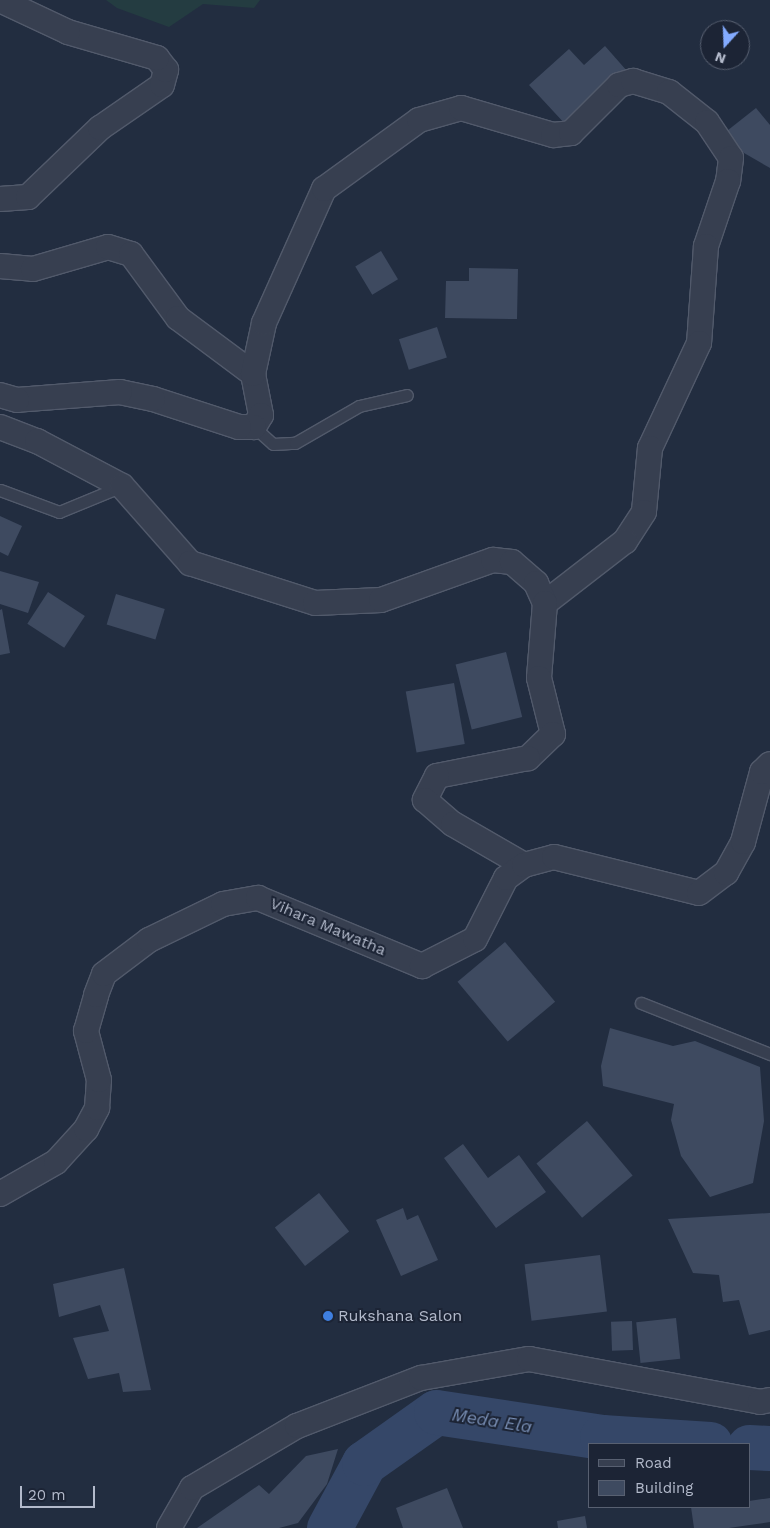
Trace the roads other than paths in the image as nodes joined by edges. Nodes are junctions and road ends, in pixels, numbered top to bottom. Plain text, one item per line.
1 (0, 0) edge
2 (0, 199) edge
3 (0, 266) edge
4 (253, 374) junction
5 (0, 395) edge
6 (407, 395) dead end
7 (0, 427) edge
8 (254, 427) junction
9 (122, 486) junction
10 (0, 490) edge
11 (545, 603) junction
12 (767, 773) edge
13 (524, 865) junction
14 (641, 1004) dead end
15 (770, 1054) edge
16 (0, 1194) edge
17 (770, 1400) edge
18 (169, 1528) edge

1 - 2 street
3 - 4 street
4 - 8 street
4 - 11 street
5 - 8 street
6 - 8 lane
7 - 9 street
9 - 10 lane
9 - 11 street
11 - 13 street
12 - 13 street
13 - 16 street, Vihara Mawatha
14 - 15 lane
17 - 18 street

